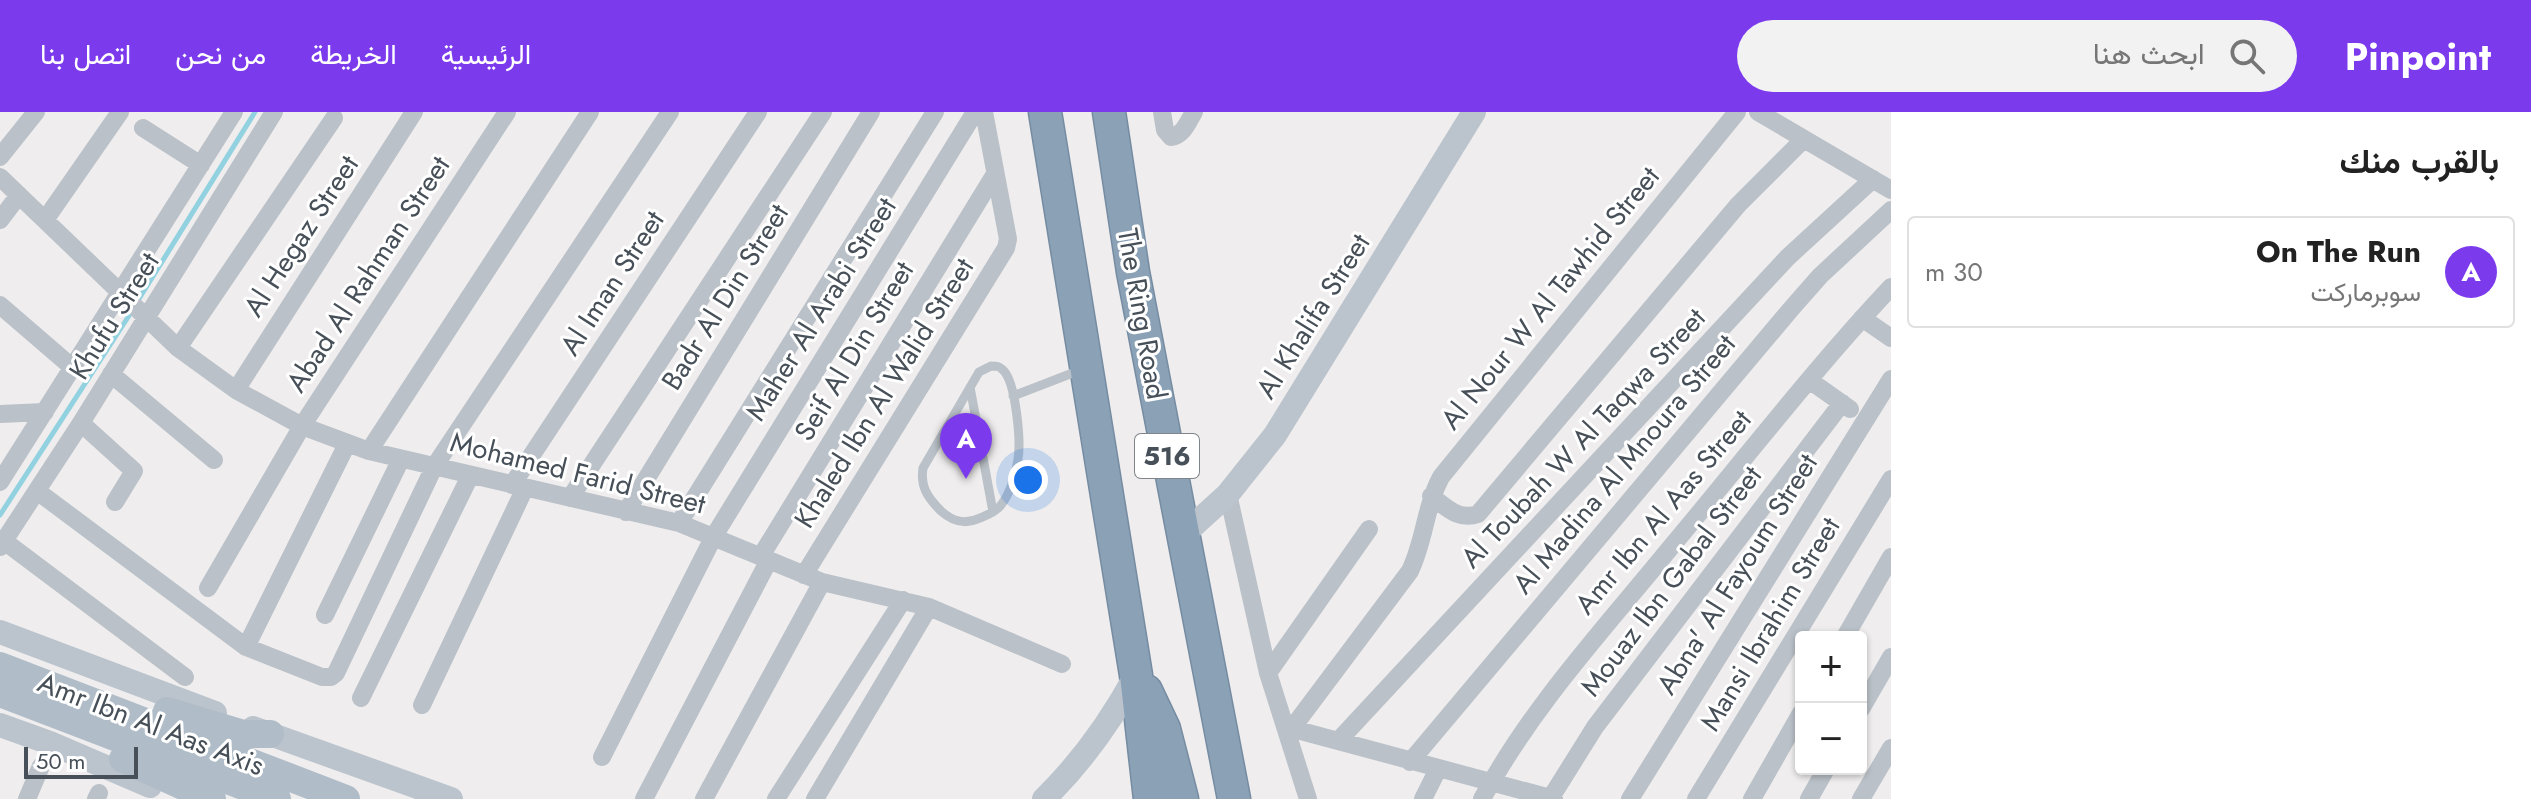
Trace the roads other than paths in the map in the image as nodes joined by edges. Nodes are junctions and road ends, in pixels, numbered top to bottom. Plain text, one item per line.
1 (36, 112) edge
2 (120, 112) edge
3 (234, 112) edge
4 (274, 112) edge
5 (414, 112) edge
6 (507, 112) edge
7 (590, 112) edge
8 (670, 112) edge
9 (758, 112) edge
10 (823, 112) edge
11 (871, 112) edge
12 (935, 112) edge
13 (975, 112) edge
14 (984, 112) edge
15 (1045, 112) edge
16 (1109, 112) edge
17 (1162, 112) edge
18 (1194, 112) edge
19 (1474, 112) edge
20 (1737, 112) edge
21 (1758, 112) edge
22 (334, 118) dead end
23 (143, 128) dead end
24 (1804, 139) junction
25 (0, 157) edge
26 (201, 165) junction
27 (995, 174) junction
28 (0, 177) edge
29 (1884, 183) edge
30 (19, 195) junction
31 (1891, 210) edge
32 (0, 220) edge
33 (45, 220) junction
34 (1891, 287) edge
35 (120, 293) junction
36 (0, 305) edge
37 (146, 317) junction
38 (1862, 318) junction
39 (1891, 338) edge
40 (178, 348) junction
41 (73, 368) junction
42 (1086, 368) junction
43 (111, 374) junction
44 (1891, 379) edge
45 (1809, 380) junction
46 (970, 387) junction
47 (236, 390) junction
48 (1013, 396) junction
49 (1842, 403) junction
50 (45, 412) junction
51 (0, 414) edge
52 (1865, 420) junction
53 (81, 423) junction
54 (302, 426) junction
55 (347, 444) junction
56 (369, 451) junction
57 (401, 459) junction
58 (214, 460) dead end
59 (434, 467) junction
60 (470, 476) junction
61 (1891, 479) edge
62 (0, 482) edge
63 (519, 486) junction
64 (37, 491) junction
65 (1228, 494) junction
66 (1431, 496) junction
67 (570, 498) junction
68 (115, 502) dead end
69 (626, 512) junction
70 (993, 512) junction
71 (679, 523) junction
72 (1369, 529) dead end
73 (714, 536) junction
74 (1182, 536) junction
75 (2, 544) edge
76 (1891, 557) edge
77 (765, 558) junction
78 (813, 578) junction
79 (208, 588) dead end
80 (903, 600) junction
81 (929, 607) junction
82 (325, 615) dead end
83 (1848, 631) edge
84 (0, 632) edge
85 (246, 647) junction
86 (1891, 657) edge
87 (1062, 664) dead end
88 (0, 666) edge
89 (1268, 673) junction
90 (1136, 675) junction
91 (185, 677) dead end
92 (21, 692) edge
93 (361, 698) dead end
94 (1864, 703) edge
95 (422, 705) dead end
96 (1795, 724) edge
97 (0, 725) edge
98 (1289, 727) junction
99 (270, 734) junction
100 (1339, 740) junction
101 (1891, 748) edge
102 (602, 757) dead end
103 (1410, 762) junction
104 (41, 766) dead end
105 (1438, 769) junction
106 (1823, 775) edge
107 (1486, 791) edge
108 (27, 799) edge
109 (180, 799) edge
110 (212, 799) edge
111 (277, 799) edge
112 (346, 799) edge
113 (451, 799) edge
114 (644, 799) edge
115 (704, 799) edge
116 (776, 799) edge
117 (815, 799) edge
118 (1044, 799) edge
119 (1150, 799) edge
120 (1182, 799) edge
121 (1234, 799) edge
122 (1308, 799) edge
123 (1423, 799) edge
124 (1551, 799) edge
125 (1630, 799) edge
126 (1696, 799) edge
127 (1752, 799) edge
128 (1809, 799) edge
129 (1861, 799) edge

1 - 25 street
2 - 33 street
3 - 26 street
4 - 37 street, Khufu Street
5 - 47 street, Al Hegaz Street
6 - 54 street, Abad Al Rahman Street
7 - 56 street
8 - 59 street
9 - 63 street, Al Iman Street
10 - 67 street
11 - 69 street, Badr Al Din Street
12 - 71 street
13 - 73 street, Maher Al Arabi Street
14 - 27 street
15 - 42 highway, 516
16 - 74 highway, The Ring Road / 516
17 - 18 street
19 - 65 street, Al Khalifa Street
20 - 66 street, Al Nour W Al Tawhid Street
21 - 24 street
22 - 40 street
23 - 26 street
24 - 29 street
24 - 66 street
26 - 35 street
27 - 77 street, Seif Al Din Street
27 - 78 street, Khaled Ibn Al Walid Street
28 - 30 street, Mohamed Farid Street
29 - 100 street, Al Toubah W Al Taqwa Street
30 - 32 street
30 - 33 street, Mohamed Farid Street
31 - 103 street, Al Madina Al Mnoura Street
33 - 35 street, Mohamed Farid Street
34 - 38 street, Amr Ibn Al Aas Street
35 - 37 street, Mohamed Farid Street
35 - 41 street
36 - 41 street
37 - 40 street, Mohamed Farid Street
37 - 43 street, Khufu Street
38 - 39 street
38 - 45 street, Amr Ibn Al Aas Street
40 - 47 street, Mohamed Farid Street
41 - 50 street
42 - 48 lane
42 - 90 highway, 516
43 - 53 street, Khufu Street
43 - 58 street
44 - 52 street, Abna' Al Fayoum Street
45 - 49 street
45 - 107 street, Amr Ibn Al Aas Street
46 - 48 lane
46 - 70 lane
46 - 70 lane
47 - 54 street, Mohamed Farid Street
48 - 70 lane
49 - 52 street
49 - 124 street, Mouaz Ibn Gabal Street
50 - 51 street
50 - 62 street
52 - 125 street, Abna' Al Fayoum Street
53 - 64 street, Khufu Street
53 - 68 street
54 - 55 street, Mohamed Farid Street
54 - 79 street, Abad Al Rahman Street
55 - 56 street, Mohamed Farid Street
55 - 85 street
56 - 57 street, Mohamed Farid Street
57 - 59 street, Mohamed Farid Street
57 - 82 street
59 - 60 street, Mohamed Farid Street
59 - 85 street
60 - 63 street, Mohamed Farid Street
60 - 93 street
61 - 126 street, Mansi Ibrahim Street
63 - 67 street, Mohamed Farid Street
63 - 95 street, Al Iman Street
64 - 75 street, Khufu Street
64 - 85 street
65 - 74 street, Al Khalifa Street
65 - 89 street
66 - 98 street, Al Nour W Al Tawhid Street
67 - 69 street, Mohamed Farid Street
69 - 71 street, Mohamed Farid Street
71 - 73 street, Mohamed Farid Street
72 - 89 street
73 - 77 street, Mohamed Farid Street
73 - 102 street, Maher Al Arabi Street
74 - 121 highway, The Ring Road / 516
75 - 91 street
76 - 83 street
77 - 78 street, Mohamed Farid Street
77 - 114 street, Seif Al Din Street
78 - 80 street, Mohamed Farid Street
78 - 115 street, Khaled Ibn Al Walid Street
80 - 81 street, Mohamed Farid Street
80 - 116 street
81 - 87 street, Mohamed Farid Street
81 - 117 street
84 - 99 street
86 - 94 street
88 - 92 main road, Amr Ibn Al Aas Axis
89 - 98 street
90 - 118 street
90 - 119 highway, 516
90 - 120 highway, 516
92 - 99 main road
92 - 110 main road
92 - 111 main road, Amr Ibn Al Aas Axis
92 - 112 main road, Amr Ibn Al Aas Axis
96 - 127 street
97 - 109 street
98 - 100 street
98 - 122 street
99 - 113 street
100 - 103 street
101 - 129 street
103 - 105 street
104 - 108 street
105 - 107 street
105 - 123 street
106 - 128 street
107 - 124 street

